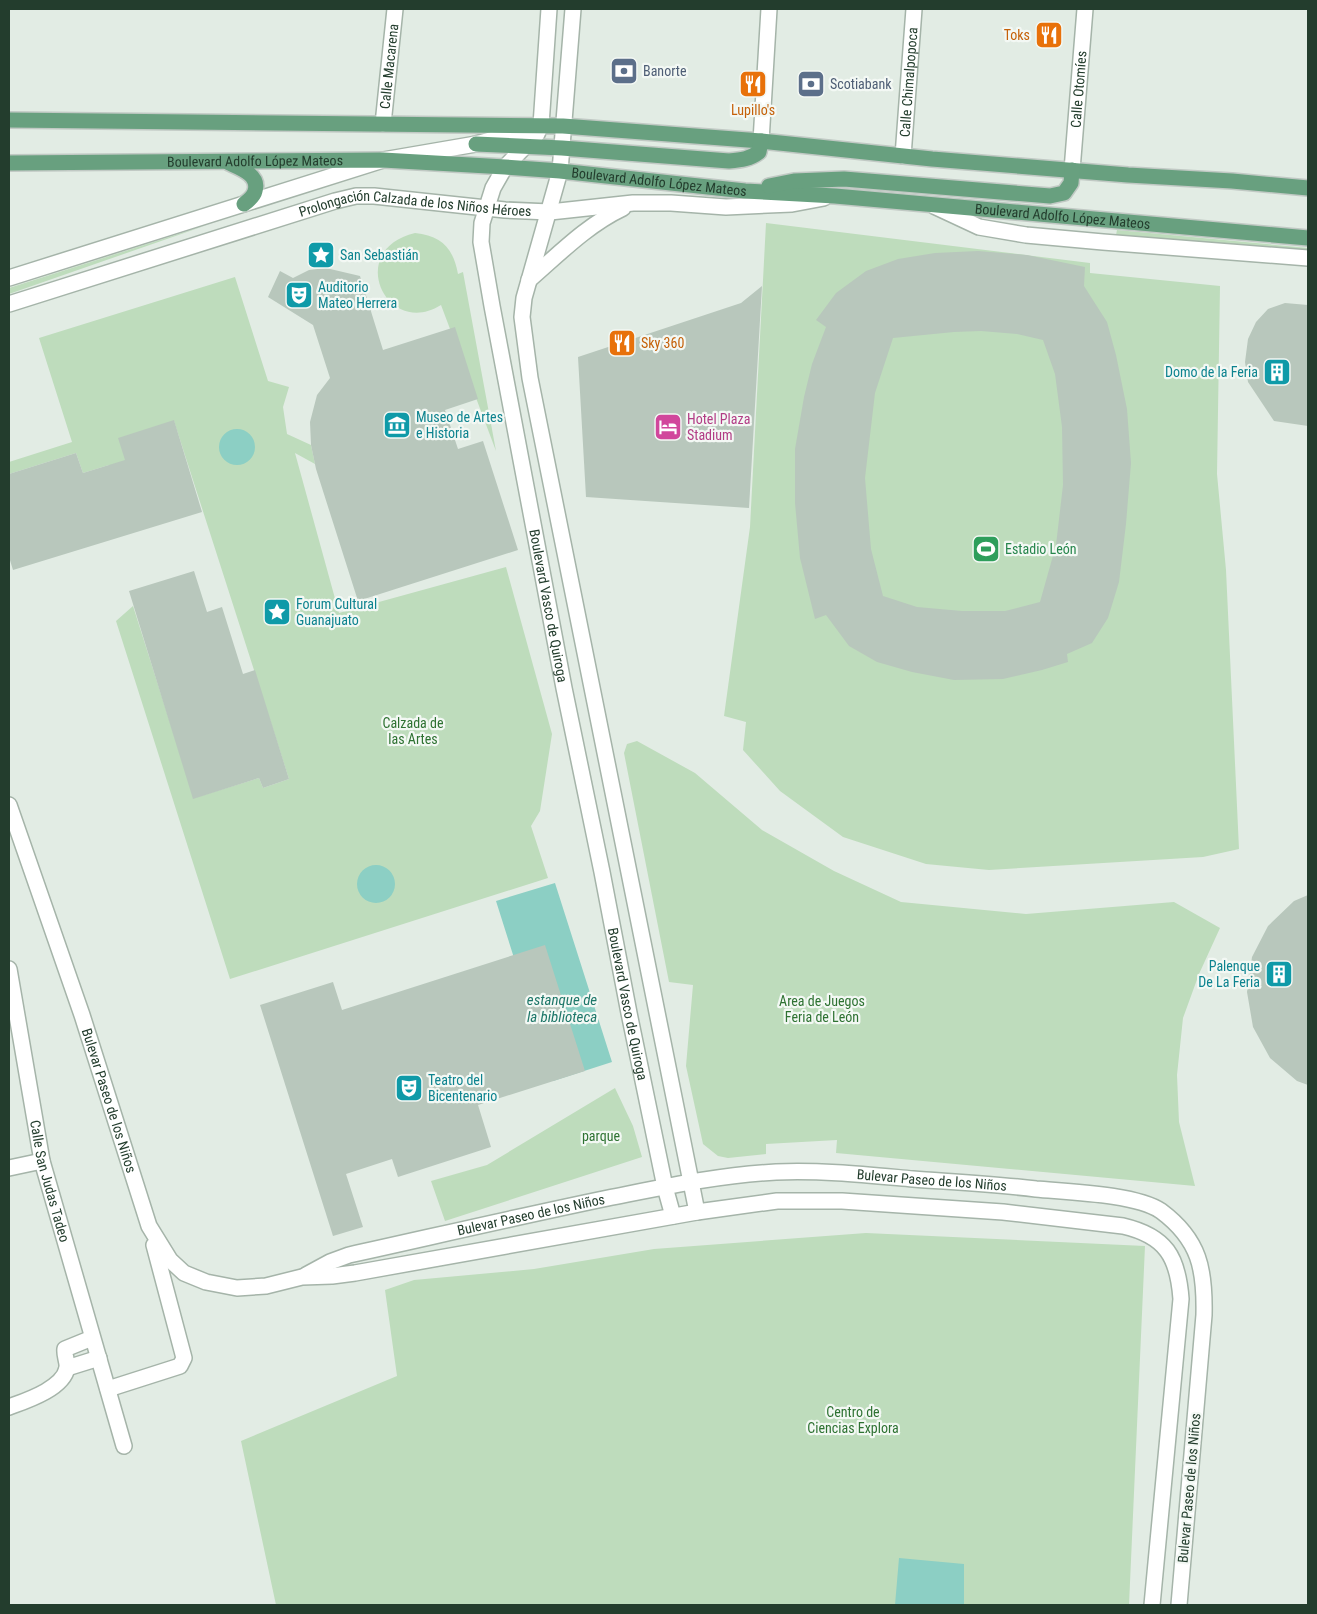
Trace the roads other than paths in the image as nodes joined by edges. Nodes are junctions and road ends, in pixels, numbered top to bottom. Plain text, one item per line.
1 (395, 9) edge
2 (549, 9) edge
3 (573, 9) edge
4 (769, 9) edge
5 (914, 9) edge
6 (1085, 9) edge
7 (9, 120) edge
8 (383, 124) junction
9 (541, 126) junction
10 (563, 126) junction
11 (761, 142) junction
12 (476, 144) junction
13 (525, 147) junction
14 (562, 148) junction
15 (903, 156) junction
16 (383, 160) junction
17 (223, 161) junction
18 (9, 163) edge
19 (506, 167) junction
20 (1072, 170) junction
21 (560, 171) junction
22 (1308, 188) edge
23 (745, 191) junction
24 (835, 196) junction
25 (633, 203) junction
26 (244, 204) junction
27 (932, 205) junction
28 (486, 207) junction
29 (550, 212) junction
30 (1308, 238) edge
31 (1308, 258) edge
32 (9, 278) edge
33 (529, 280) junction
34 (9, 304) edge
35 (9, 805) edge
36 (9, 969) edge
37 (42, 1161) junction
38 (9, 1168) edge
39 (691, 1182) junction
40 (665, 1187) junction
41 (697, 1212) junction
42 (672, 1216) junction
43 (148, 1226) junction
44 (302, 1277) junction
45 (92, 1338) junction
46 (99, 1358) junction
47 (67, 1368) junction
48 (108, 1389) junction
49 (9, 1407) edge
50 (124, 1446) dead end
51 (1152, 1605) edge
52 (1178, 1605) edge

1 - 8 street, Calle Macarena
2 - 9 street
3 - 10 street, Boulevard Vasco de Quiroga
4 - 11 street
5 - 15 street, Calle Chimalpopoca
6 - 20 street, Calle Otomíes
7 - 8 main road
8 - 9 main road
9 - 10 main road
9 - 12 street, Prolongación Calzada de los Niños Héroes
9 - 13 street, Boulevard Vasco de Quiroga
10 - 11 main road
10 - 14 street, Boulevard Vasco de Quiroga
11 - 14 main road
11 - 15 main road
12 - 13 main road
12 - 16 street, Prolongación Calzada de los Niños Héroes
13 - 14 main road
13 - 19 street, Boulevard Vasco de Quiroga
14 - 21 street, Boulevard Vasco de Quiroga
15 - 20 main road
16 - 17 main road, Boulevard Adolfo López Mateos
16 - 19 main road, Boulevard Adolfo López Mateos
16 - 26 street, Prolongación Calzada de los Niños Héroes
17 - 18 main road, Boulevard Adolfo López Mateos
17 - 26 main road
19 - 21 main road, Boulevard Adolfo López Mateos
19 - 28 street, Boulevard Vasco de Quiroga
20 - 22 main road
20 - 23 main road
21 - 23 main road, Boulevard Adolfo López Mateos
21 - 29 street, Boulevard Vasco de Quiroga
23 - 24 main road, Boulevard Adolfo López Mateos
24 - 25 street, Prolongación Calzada de los Niños Héroes
24 - 27 main road, Boulevard Adolfo López Mateos
25 - 29 street, Prolongación Calzada de los Niños Héroes
25 - 33 street
26 - 32 street, Prolongación Calzada de los Niños Héroes
27 - 30 main road, Boulevard Adolfo López Mateos
27 - 31 street
28 - 29 street, Prolongación Calzada de los Niños Héroes
28 - 34 street, Prolongación Calzada de los Niños Héroes
28 - 40 street, Boulevard Vasco de Quiroga
29 - 33 street, Boulevard Vasco de Quiroga
33 - 39 street, Boulevard Vasco de Quiroga
35 - 43 street, Bulevar Paseo de los Niños
36 - 37 street, Calle San Judas Tadeo
37 - 38 street
37 - 45 street, Calle San Judas Tadeo
39 - 40 street, Bulevar Paseo de los Niños
39 - 41 street, Boulevard Vasco de Quiroga
39 - 52 street, Bulevar Paseo de los Niños
40 - 42 street, Boulevard Vasco de Quiroga
40 - 44 street, Bulevar Paseo de los Niños
41 - 42 street, Bulevar Paseo de los Niños
41 - 51 street, Bulevar Paseo de los Niños
42 - 44 street, Bulevar Paseo de los Niños
43 - 44 street, Bulevar Paseo de los Niños
43 - 48 street
45 - 46 street, Calle San Judas Tadeo
45 - 47 street
46 - 47 street
46 - 48 street, Calle San Judas Tadeo
47 - 49 street
48 - 50 street, Calle San Judas Tadeo

